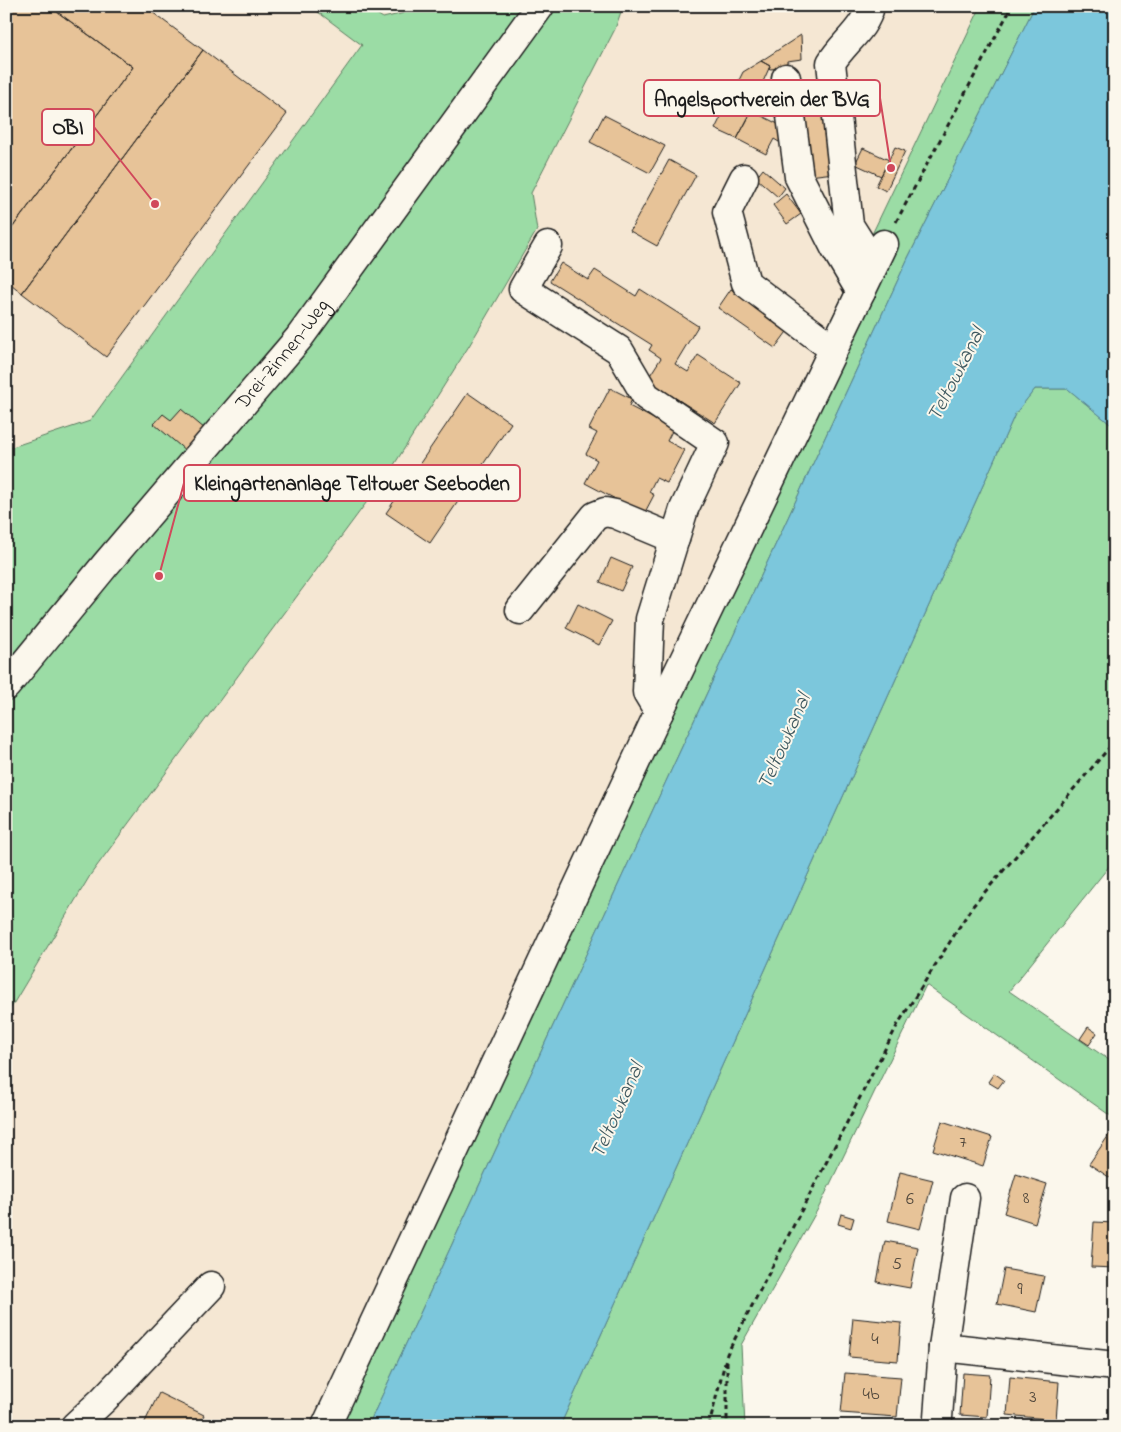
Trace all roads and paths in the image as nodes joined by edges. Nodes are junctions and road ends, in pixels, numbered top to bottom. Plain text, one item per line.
1 (540, 6) edge
2 (870, 6) edge
3 (1012, 6) edge
4 (786, 78) dead end
5 (744, 178) dead end
6 (548, 246) dead end
7 (879, 254) junction
8 (861, 292) junction
9 (832, 348) junction
10 (675, 539) junction
11 (520, 610) dead end
12 (6, 686) edge
13 (659, 712) junction
14 (1115, 741) edge
15 (965, 1198) dead end
16 (211, 1286) dead end
17 (943, 1347) junction
18 (727, 1354) junction
19 (1115, 1366) edge
20 (938, 1418) dead end
21 (75, 1426) edge
22 (326, 1426) edge
23 (710, 1426) edge
24 (727, 1426) edge

1 - 12 street, Drei-Zinnen-Weg
2 - 7 street
3 - 7 path
4 - 8 street
5 - 9 street
6 - 10 street
7 - 8 street
8 - 9 street
9 - 13 street
10 - 11 street
10 - 13 street
13 - 22 street
14 - 18 path
15 - 17 street
16 - 21 street
17 - 19 street
17 - 20 street
18 - 23 path
18 - 24 path

